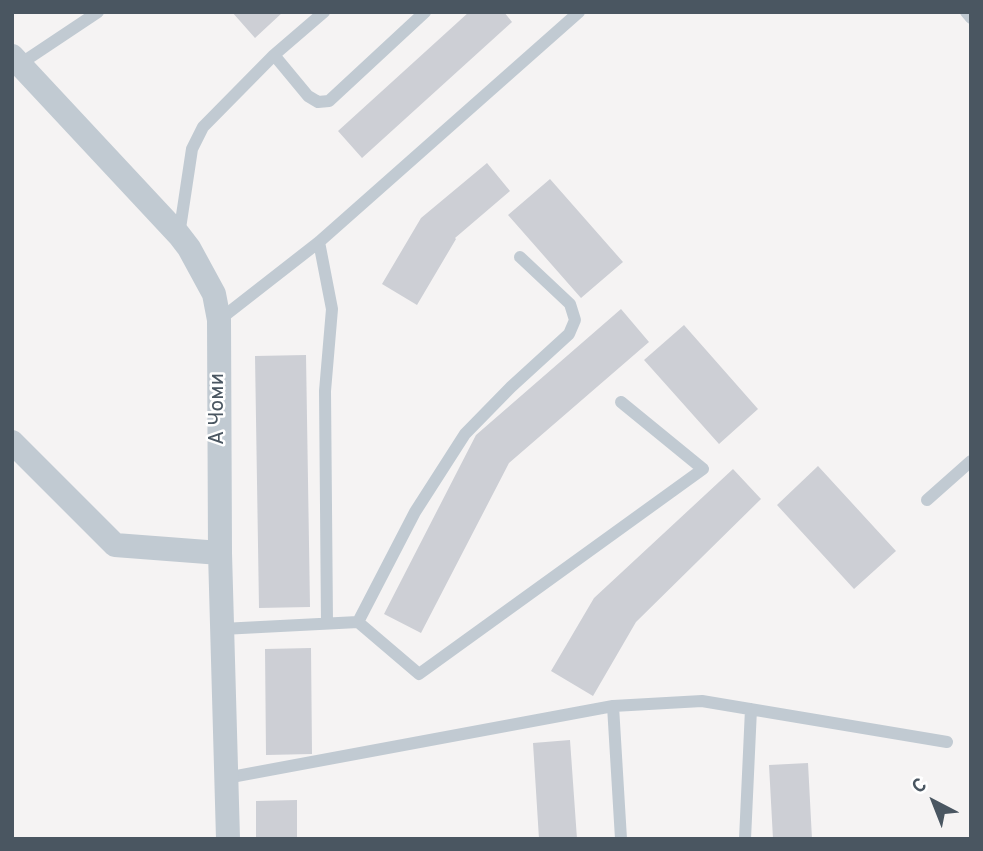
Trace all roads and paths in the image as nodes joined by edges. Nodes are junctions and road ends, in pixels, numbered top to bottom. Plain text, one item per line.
1 (98, 12) edge
2 (324, 12) edge
3 (425, 12) edge
4 (579, 12) edge
5 (966, 12) edge
6 (971, 18) edge
7 (274, 55) junction
8 (16, 60) edge
9 (179, 235) junction
10 (319, 242) junction
11 (520, 257) dead end
12 (219, 320) junction
13 (621, 402) dead end
14 (12, 442) edge
15 (971, 461) edge
16 (927, 500) dead end
17 (220, 553) junction
18 (358, 622) junction
19 (327, 623) junction
20 (222, 629) junction
21 (613, 706) junction
22 (751, 709) junction
23 (947, 742) dead end
24 (226, 778) junction
25 (228, 839) edge
26 (621, 839) edge
27 (745, 839) edge

1 - 8 lane
2 - 7 lane
3 - 7 lane
4 - 10 lane
5 - 6 lane
7 - 9 lane
8 - 9 street, А Чоми
9 - 12 street, А Чоми
10 - 12 lane
10 - 19 lane
11 - 18 lane
12 - 17 street, А Чоми
13 - 18 lane
14 - 17 street
15 - 16 lane
17 - 20 street, А Чоми
18 - 19 lane
19 - 20 lane
20 - 24 street, А Чоми
21 - 22 lane
21 - 24 lane
21 - 26 lane
22 - 23 lane
22 - 27 lane
24 - 25 street, А Чоми

